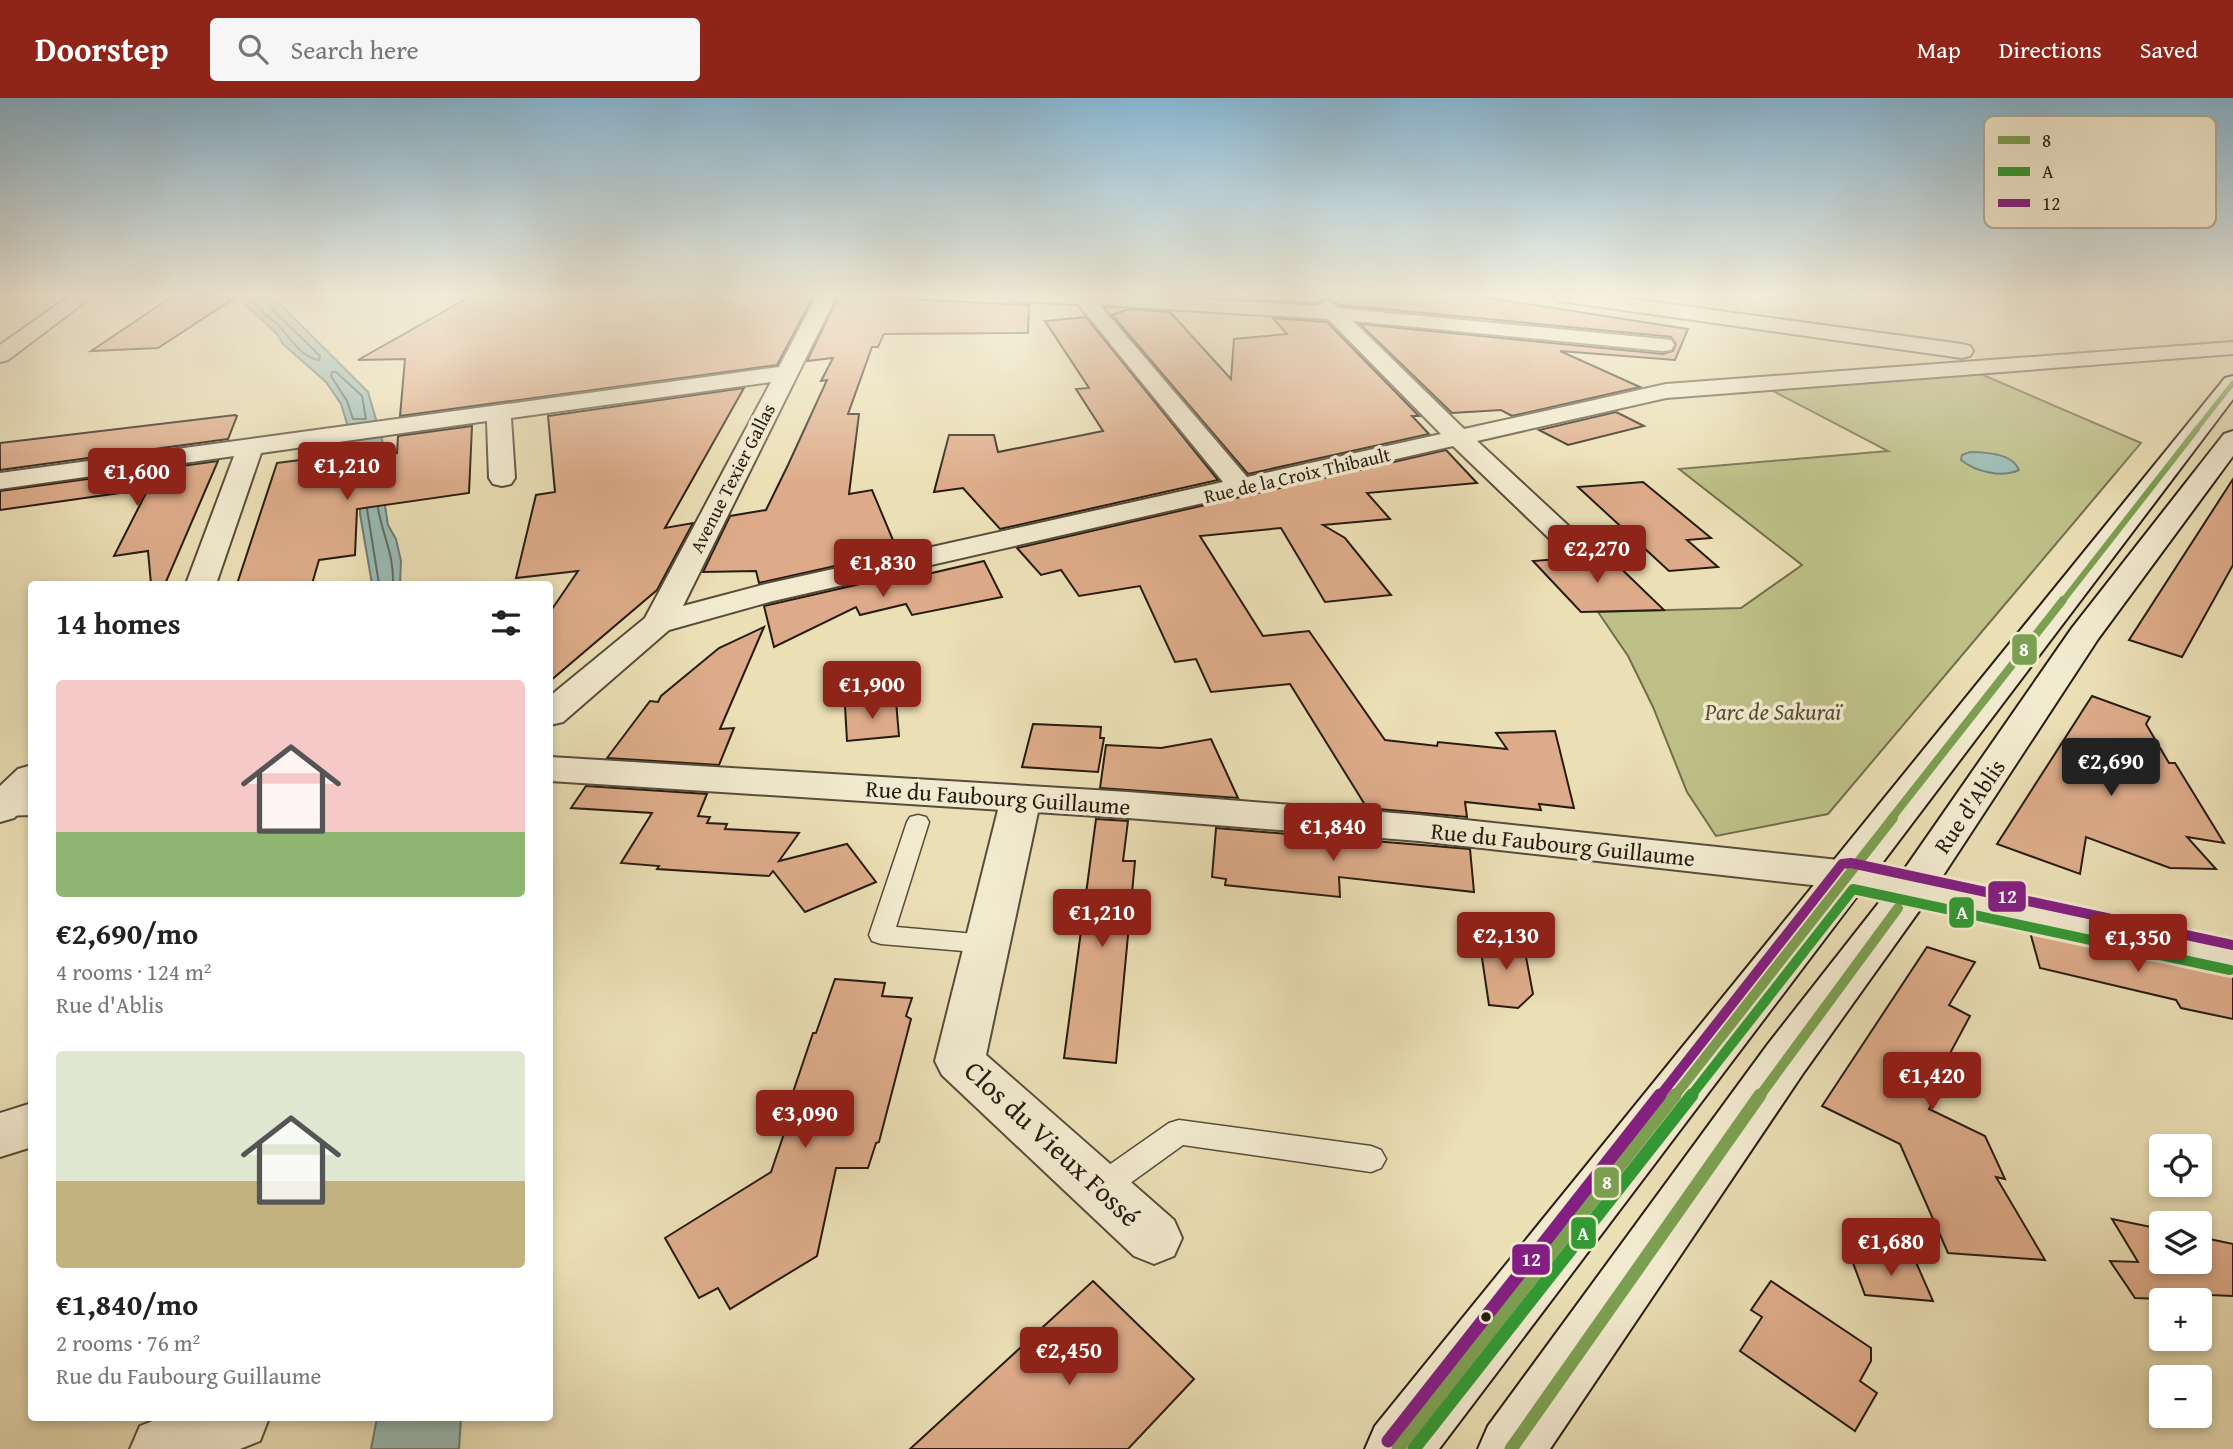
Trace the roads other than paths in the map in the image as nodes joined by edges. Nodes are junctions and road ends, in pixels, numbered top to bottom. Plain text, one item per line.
1 (793, 358) edge
2 (1133, 358) edge
3 (1379, 358) edge
4 (2013, 358) edge
5 (2108, 358) edge
6 (2084, 360) junction
7 (785, 373) junction
8 (2230, 387) edge
9 (499, 414) junction
10 (1459, 438) junction
11 (2233, 439) edge
12 (251, 446) junction
13 (502, 478) dead end
14 (0, 481) edge
15 (1241, 488) junction
16 (1564, 537) dead end
17 (202, 581) edge
18 (658, 623) junction
19 (553, 711) edge
20 (553, 769) edge
21 (1021, 798) junction
22 (918, 822) dead end
23 (1848, 875) junction
24 (1914, 887) junction
25 (987, 944) junction
26 (2233, 958) edge
27 (28, 1126) edge
28 (0, 1135) edge
29 (1371, 1158) dead end
30 (1100, 1188) junction
31 (1154, 1238) dead end
32 (230, 1421) edge
33 (163, 1449) edge
34 (1398, 1449) edge
35 (1511, 1449) edge

1 - 7 street, Avenue Texier Gallas
2 - 15 street
3 - 10 street
4 - 6 street
5 - 6 street
6 - 10 street, Rue de la Croix Thibault
7 - 9 street
7 - 18 street, Avenue Texier Gallas
8 - 23 street
9 - 12 street
9 - 13 street
10 - 15 street, Rue de la Croix Thibault
10 - 16 street
11 - 24 street, Rue d'Ablis
12 - 14 street
12 - 17 street
15 - 18 street, Rue de la Croix Thibault
18 - 19 street, Rue de la Croix Thibault
20 - 21 street, Rue du Faubourg Guillaume
21 - 23 street, Rue du Faubourg Guillaume
21 - 25 street, Clos du Vieux Fossé
22 - 25 lane
23 - 24 street, Rue du Faubourg Guillaume
23 - 34 street
24 - 26 street, Rue du Faubourg Guillaume
24 - 35 street, Rue d'Ablis
25 - 30 street, Clos du Vieux Fossé
27 - 28 street
29 - 30 lane
30 - 31 street, Clos du Vieux Fossé
32 - 33 street

